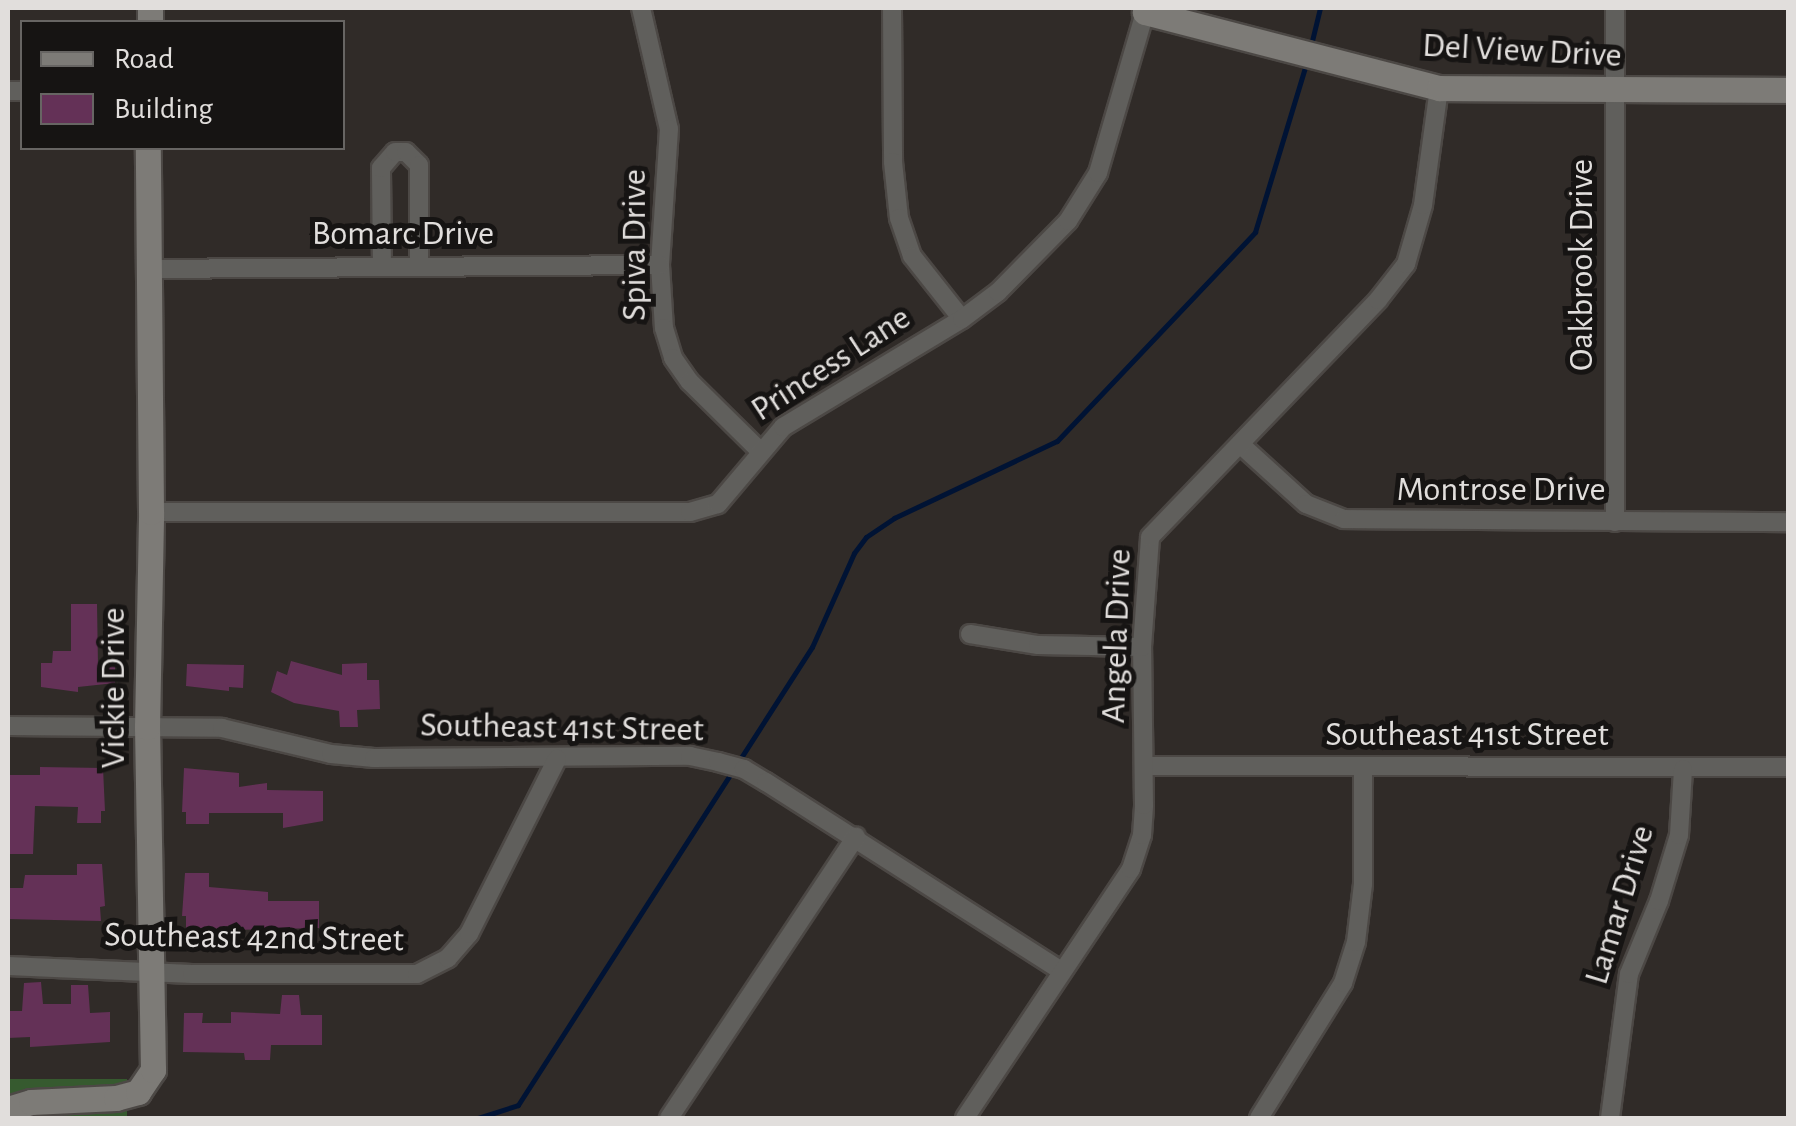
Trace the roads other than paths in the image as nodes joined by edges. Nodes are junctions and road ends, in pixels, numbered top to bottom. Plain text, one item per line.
1 (642, 8) edge
2 (892, 8) edge
3 (1615, 8) edge
4 (1145, 10) edge
5 (1439, 88) junction
6 (1788, 90) edge
7 (1615, 92) junction
8 (148, 150) edge
9 (660, 265) junction
10 (382, 266) junction
11 (419, 266) junction
12 (147, 269) junction
13 (962, 320) junction
14 (1240, 444) junction
15 (759, 450) junction
16 (151, 512) junction
17 (1615, 522) junction
18 (1788, 522) edge
19 (970, 634) dead end
20 (1142, 647) junction
21 (8, 726) edge
22 (147, 727) junction
23 (557, 759) junction
24 (1146, 766) junction
25 (1363, 766) junction
26 (1788, 767) edge
27 (1683, 769) junction
28 (856, 837) junction
29 (8, 966) edge
30 (151, 970) junction
31 (1060, 970) junction
32 (8, 1109) edge
33 (669, 1118) edge
34 (965, 1118) edge
35 (1259, 1118) edge
36 (1610, 1118) edge

1 - 9 street, Spiva Drive
2 - 13 street
3 - 7 street, Oakbrook Drive
4 - 5 street, Del View Drive
4 - 13 street, Princess Lane
5 - 7 street, Del View Drive
5 - 14 street, Angela Drive
6 - 7 street, Del View Drive
7 - 17 street, Oakbrook Drive
8 - 12 street, Vickie Drive
9 - 11 street, Bomarc Drive
9 - 15 street, Spiva Drive
10 - 11 street, Bomarc Drive
10 - 11 street
10 - 12 street, Bomarc Drive
12 - 16 street, Vickie Drive
13 - 15 street, Princess Lane
14 - 17 street, Montrose Drive
14 - 20 street, Angela Drive
15 - 16 street, Princess Lane
16 - 22 street, Vickie Drive
17 - 18 street, Montrose Drive
19 - 20 street
20 - 24 street, Angela Drive
21 - 22 street, Southeast 41st Street
22 - 23 street, Southeast 41st Street
22 - 30 street, Vickie Drive
23 - 28 street, Southeast 41st Street
23 - 30 street, Southeast 42nd Street
24 - 25 street, Southeast 41st Street
24 - 31 street, Angela Drive
25 - 27 street, Southeast 41st Street
25 - 35 street
26 - 27 street, Southeast 41st Street
27 - 36 street, Lamar Drive
28 - 31 street, Southeast 41st Street
28 - 33 street
29 - 30 street, Southeast 42nd Street
30 - 32 street, Vickie Drive
31 - 34 street, Angela Drive

